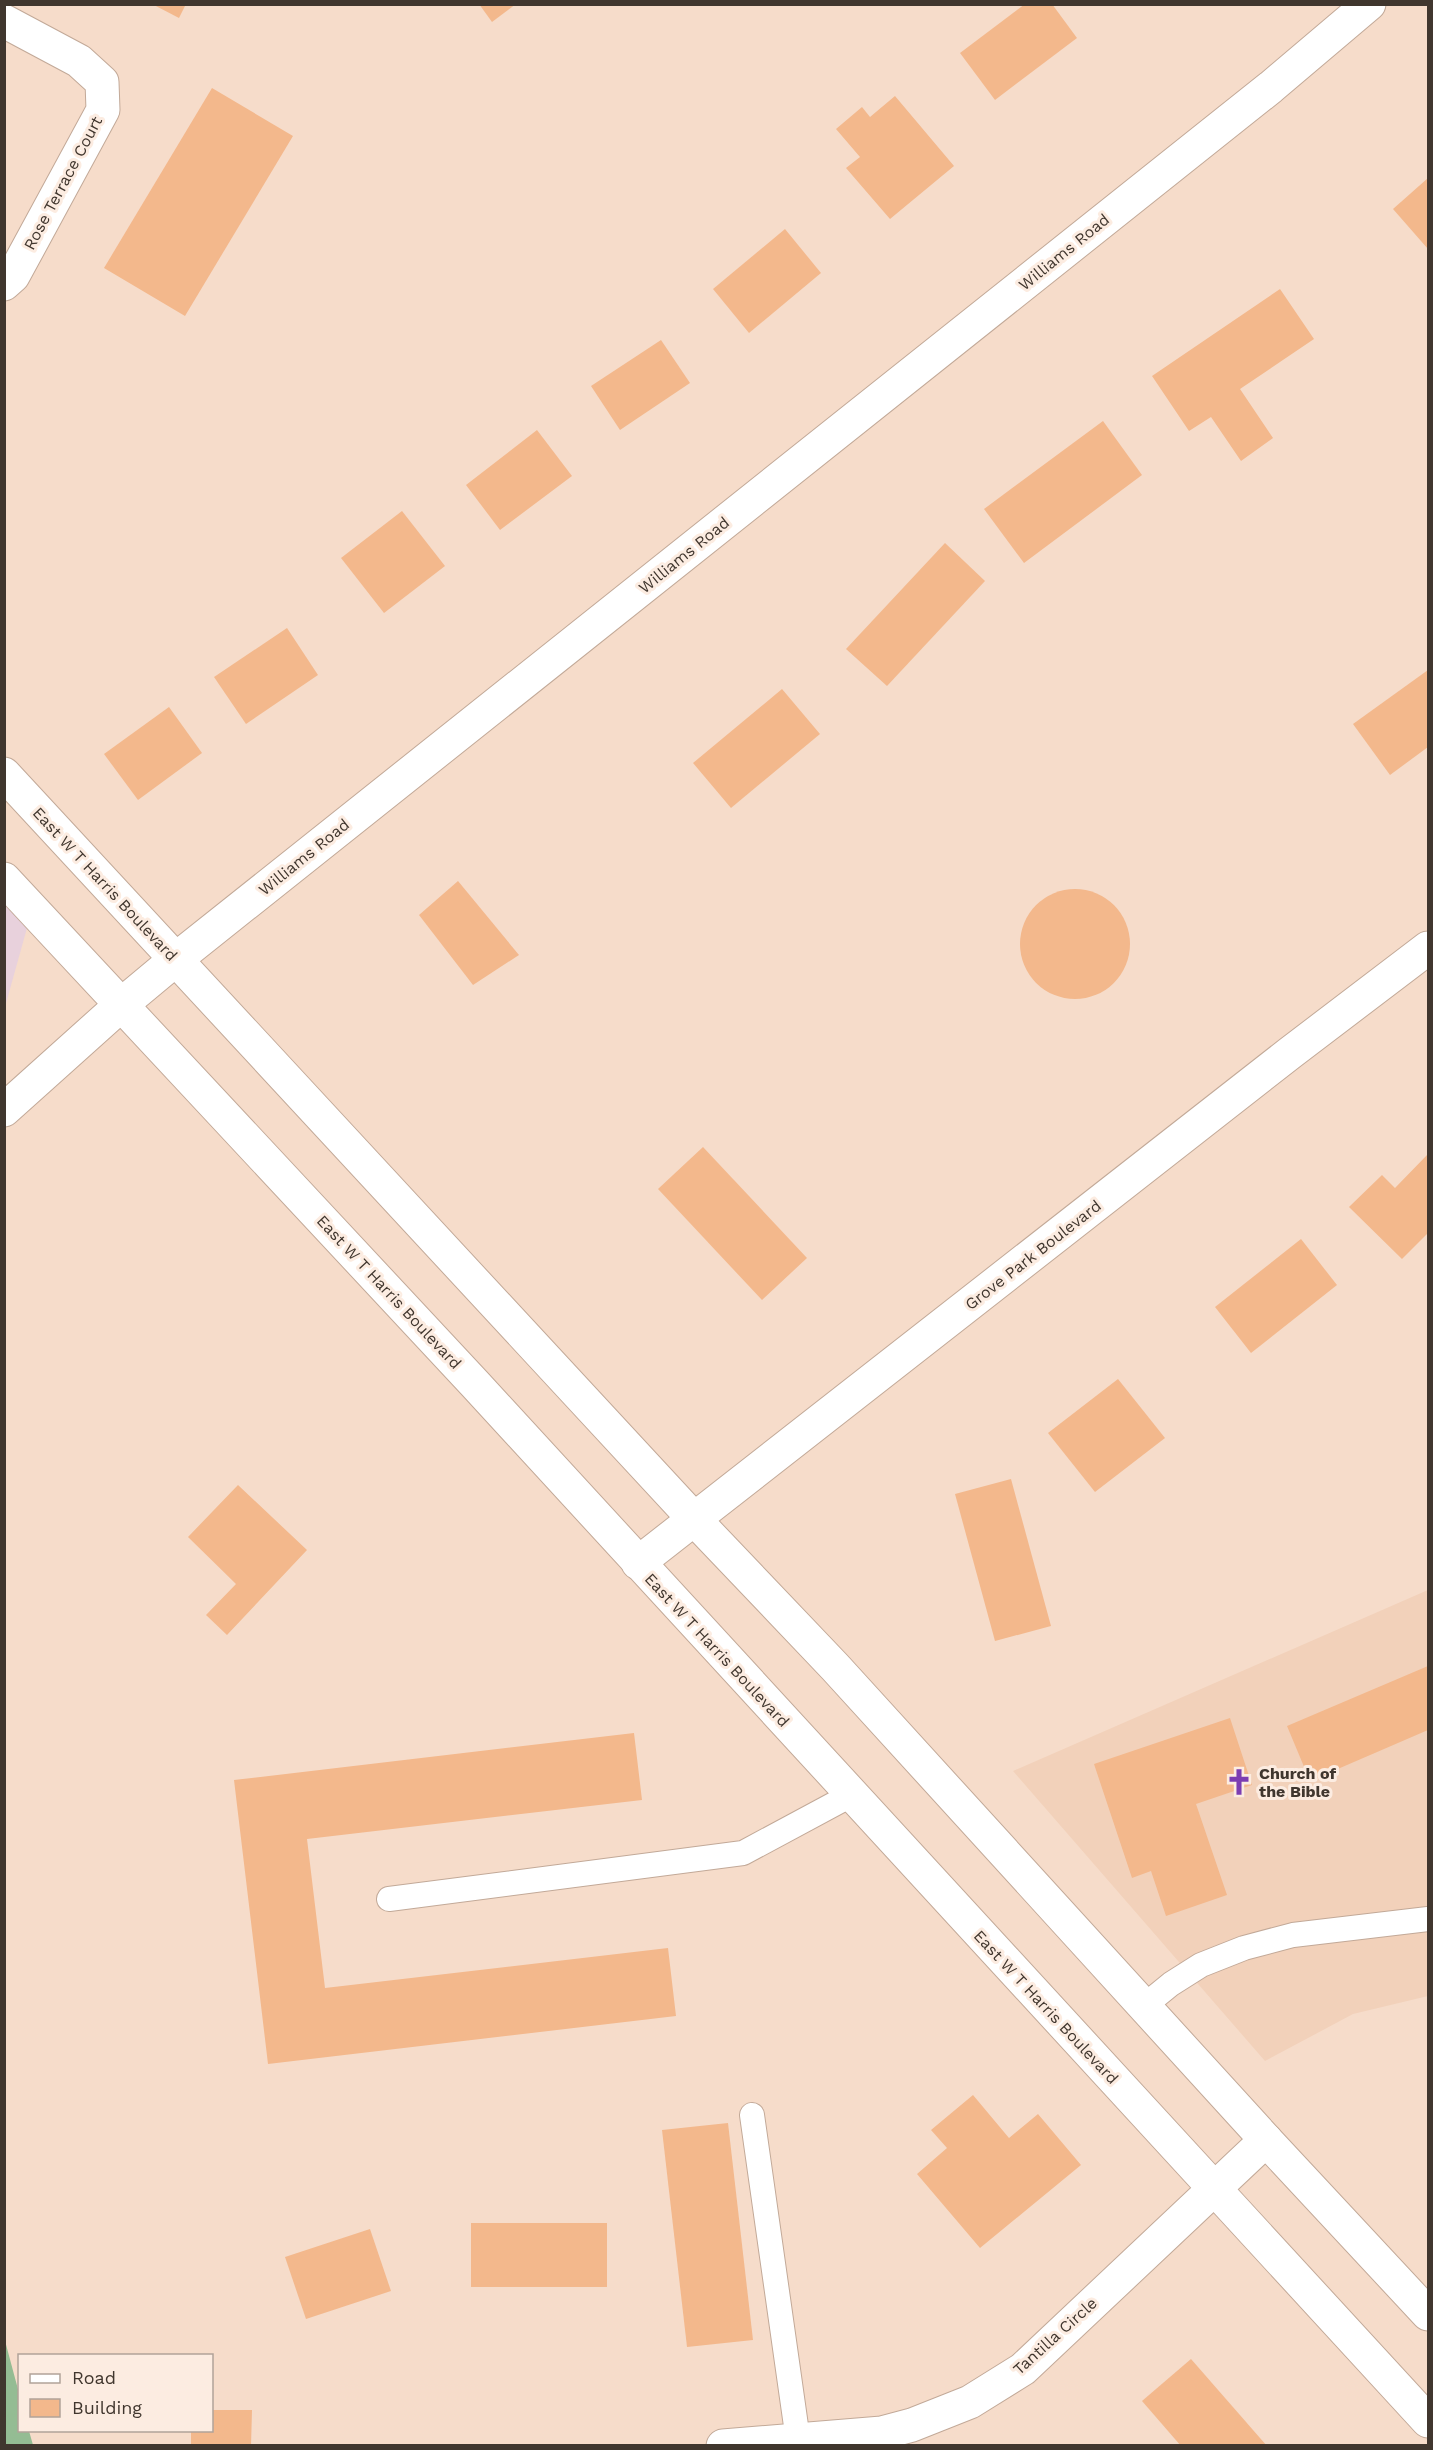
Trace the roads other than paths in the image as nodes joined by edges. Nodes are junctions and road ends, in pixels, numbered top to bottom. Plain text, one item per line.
1 (1369, 4) edge
2 (4, 21) edge
3 (4, 285) edge
4 (4, 774) edge
5 (4, 879) edge
6 (1428, 948) edge
7 (175, 960) junction
8 (121, 1005) junction
9 (4, 1110) edge
10 (695, 1520) junction
11 (638, 1563) junction
12 (851, 1795) junction
13 (389, 1899) dead end
14 (1428, 1919) edge
15 (1144, 2006) junction
16 (752, 2115) dead end
17 (1266, 2140) junction
18 (1213, 2189) junction
19 (1428, 2314) edge
20 (1428, 2421) edge
21 (798, 2440) junction
22 (723, 2445) edge

1 - 7 main road, Williams Road
2 - 3 main road, Rose Terrace Court
4 - 7 main road, East W T Harris Boulevard
5 - 8 main road, East W T Harris Boulevard
6 - 10 main road, Grove Park Boulevard
7 - 8 main road, Williams Road
7 - 10 main road, East W T Harris Boulevard
8 - 9 main road, Williams Road
8 - 11 main road, East W T Harris Boulevard
10 - 11 main road, Grove Park Boulevard
10 - 15 main road, East W T Harris Boulevard
11 - 12 main road, East W T Harris Boulevard
12 - 13 lane
12 - 18 main road, East W T Harris Boulevard
14 - 15 lane
15 - 17 main road, East W T Harris Boulevard
16 - 21 lane
17 - 18 main road, Tantilla Circle
17 - 19 main road, East W T Harris Boulevard
18 - 20 main road, East W T Harris Boulevard
18 - 21 main road, Tantilla Circle
21 - 22 main road, Tantilla Circle

